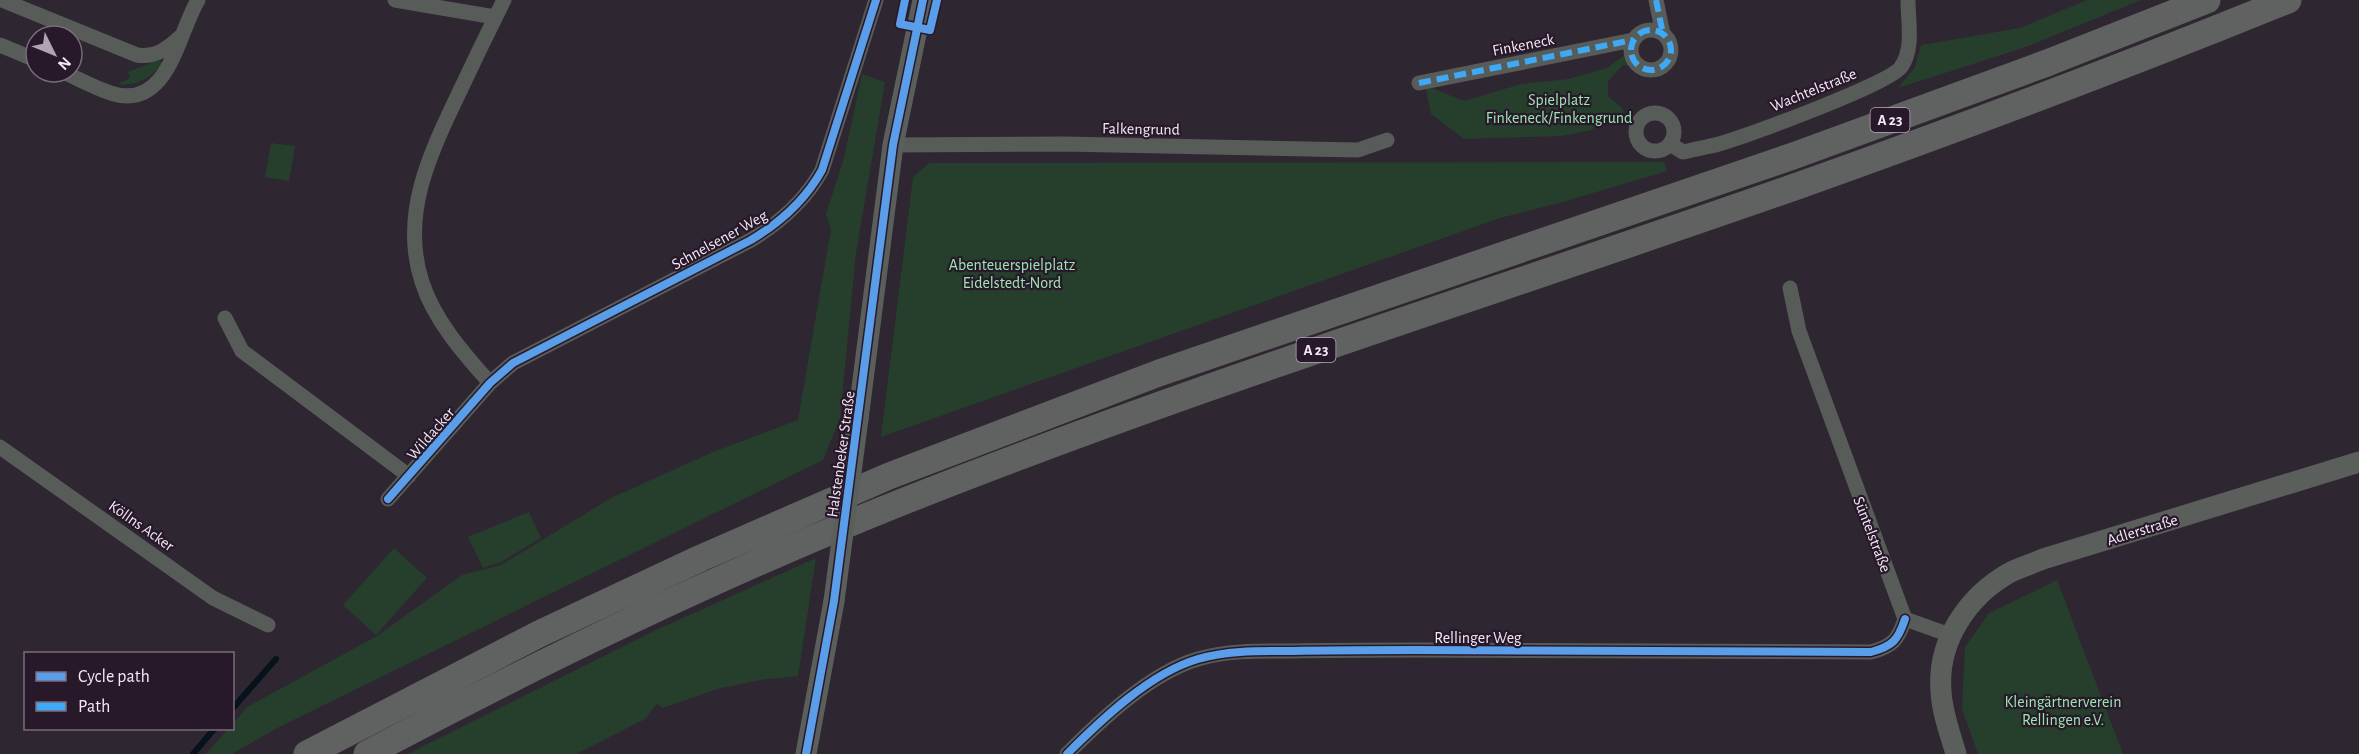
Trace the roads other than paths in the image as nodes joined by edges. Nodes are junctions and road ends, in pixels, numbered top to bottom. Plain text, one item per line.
1 (2, 0) edge
2 (198, 0) edge
3 (395, 0) edge
4 (504, 0) edge
5 (876, 0) edge
6 (923, 0) edge
7 (1656, 0) edge
8 (1908, 0) edge
9 (2207, 0) edge
10 (2288, 0) edge
11 (495, 17) junction
12 (1663, 34) junction
13 (180, 37) junction
14 (1634, 40) junction
15 (0, 45) edge
16 (24, 55) edge
17 (84, 81) edge
18 (1419, 83) dead end
19 (1387, 140) dead end
20 (1670, 144) dead end
21 (892, 151) junction
22 (1790, 288) dead end
23 (225, 318) dead end
24 (490, 383) junction
25 (0, 447) edge
26 (2359, 462) edge
27 (409, 476) junction
28 (388, 499) dead end
29 (1905, 619) junction
30 (268, 625) dead end
31 (1950, 635) junction
32 (307, 754) edge
33 (367, 754) edge
34 (806, 754) edge
35 (1067, 754) edge
36 (1956, 754) edge

1 - 13 street
2 - 13 street
3 - 11 street
4 - 11 street
5 - 24 street, Schnelsener Weg
6 - 21 street
7 - 12 street
8 - 20 street, Wachtelstraße
9 - 32 highway, A 23
10 - 33 highway, A 23
11 - 24 street
12 - 14 street, Finkeneck
12 - 14 street
13 - 17 street
14 - 18 street, Finkeneck
15 - 16 street
19 - 21 street, Falkengrund
21 - 34 street, Halstenbeker Straße, bridge
22 - 29 street, Süntelstraße
23 - 27 street, Wildacker
24 - 27 street, Wildacker
25 - 30 street, Köllns Acker
26 - 31 street, Adlerstraße
27 - 28 street, Wildacker
29 - 31 street
29 - 35 street, Rellinger Weg
31 - 36 street

